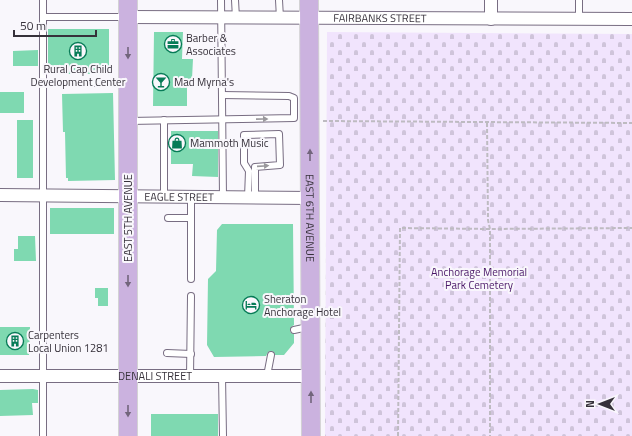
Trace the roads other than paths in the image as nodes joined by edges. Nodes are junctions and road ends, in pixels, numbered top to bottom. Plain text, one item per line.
1 (43, 0) edge
2 (221, 0) edge
3 (236, 0) edge
4 (280, 0) edge
5 (309, 0) edge
6 (491, 0) edge
7 (579, 0) edge
8 (128, 8) edge
9 (43, 17) junction
10 (221, 18) junction
11 (236, 18) junction
12 (280, 18) junction
13 (309, 18) junction
14 (490, 19) junction
15 (580, 19) junction
16 (632, 19) edge
17 (43, 83) junction
18 (128, 83) junction
19 (222, 95) junction
20 (164, 120) junction
21 (222, 120) junction
22 (128, 121) junction
23 (0, 195) edge
24 (43, 196) junction
25 (128, 196) junction
26 (164, 196) junction
27 (191, 197) junction
28 (223, 197) junction
29 (252, 197) junction
30 (310, 198) junction
31 (168, 218) dead end
32 (190, 218) junction
33 (191, 279) dead end
34 (191, 296) dead end
35 (167, 353) dead end
36 (190, 354) junction
37 (271, 355) dead end
38 (0, 376) edge
39 (190, 376) junction
40 (222, 376) junction
41 (267, 376) junction
42 (310, 376) junction
43 (43, 377) junction
44 (128, 377) junction
45 (43, 436) edge
46 (128, 436) edge
47 (223, 436) edge
48 (311, 436) edge

1 - 9 lane
2 - 10 lane
3 - 11 lane
4 - 12 lane
5 - 13 main road, EAST 6TH AVENUE
6 - 14 street
7 - 15 lane
8 - 9 lane
8 - 10 street, FAIRBANKS STREET
8 -> 18 main road, EAST 5TH AVENUE
9 - 17 lane
10 - 11 street, FAIRBANKS STREET
10 - 19 lane
11 - 12 street, FAIRBANKS STREET
12 - 13 street, FAIRBANKS STREET
13 - 14 street, FAIRBANKS STREET
30 -> 13 main road, EAST 6TH AVENUE
14 - 15 street, FAIRBANKS STREET
15 - 16 street, FAIRBANKS STREET
17 - 18 lane
17 - 24 lane
18 - 22 main road, EAST 5TH AVENUE
19 - 21 lane
21 -> 19 lane
20 - 21 lane
20 - 22 lane
20 - 26 lane
21 - 28 lane
22 - 25 main road, EAST 5TH AVENUE
23 - 24 street, EAGLE STREET
24 - 25 street, EAGLE STREET
24 - 43 lane
25 - 26 street, EAGLE STREET
25 -> 44 main road, EAST 5TH AVENUE
26 - 27 street, EAGLE STREET
27 - 28 street, EAGLE STREET
27 - 32 lane
28 - 29 street, EAGLE STREET
29 -> 29 lane
29 - 30 street, EAGLE STREET
30 - 42 main road, EAST 6TH AVENUE
31 - 32 lane
32 - 33 lane
34 - 36 lane
35 - 36 lane
36 - 39 lane
37 - 41 lane
38 - 43 street, DENALI STREET
39 - 40 street, DENALI STREET
39 - 44 street, DENALI STREET
40 - 41 street, DENALI STREET
40 - 47 lane
41 - 42 street, DENALI STREET
48 -> 42 main road, EAST 6TH AVENUE
43 - 44 street, DENALI STREET
43 - 45 lane
44 -> 46 main road, EAST 5TH AVENUE

